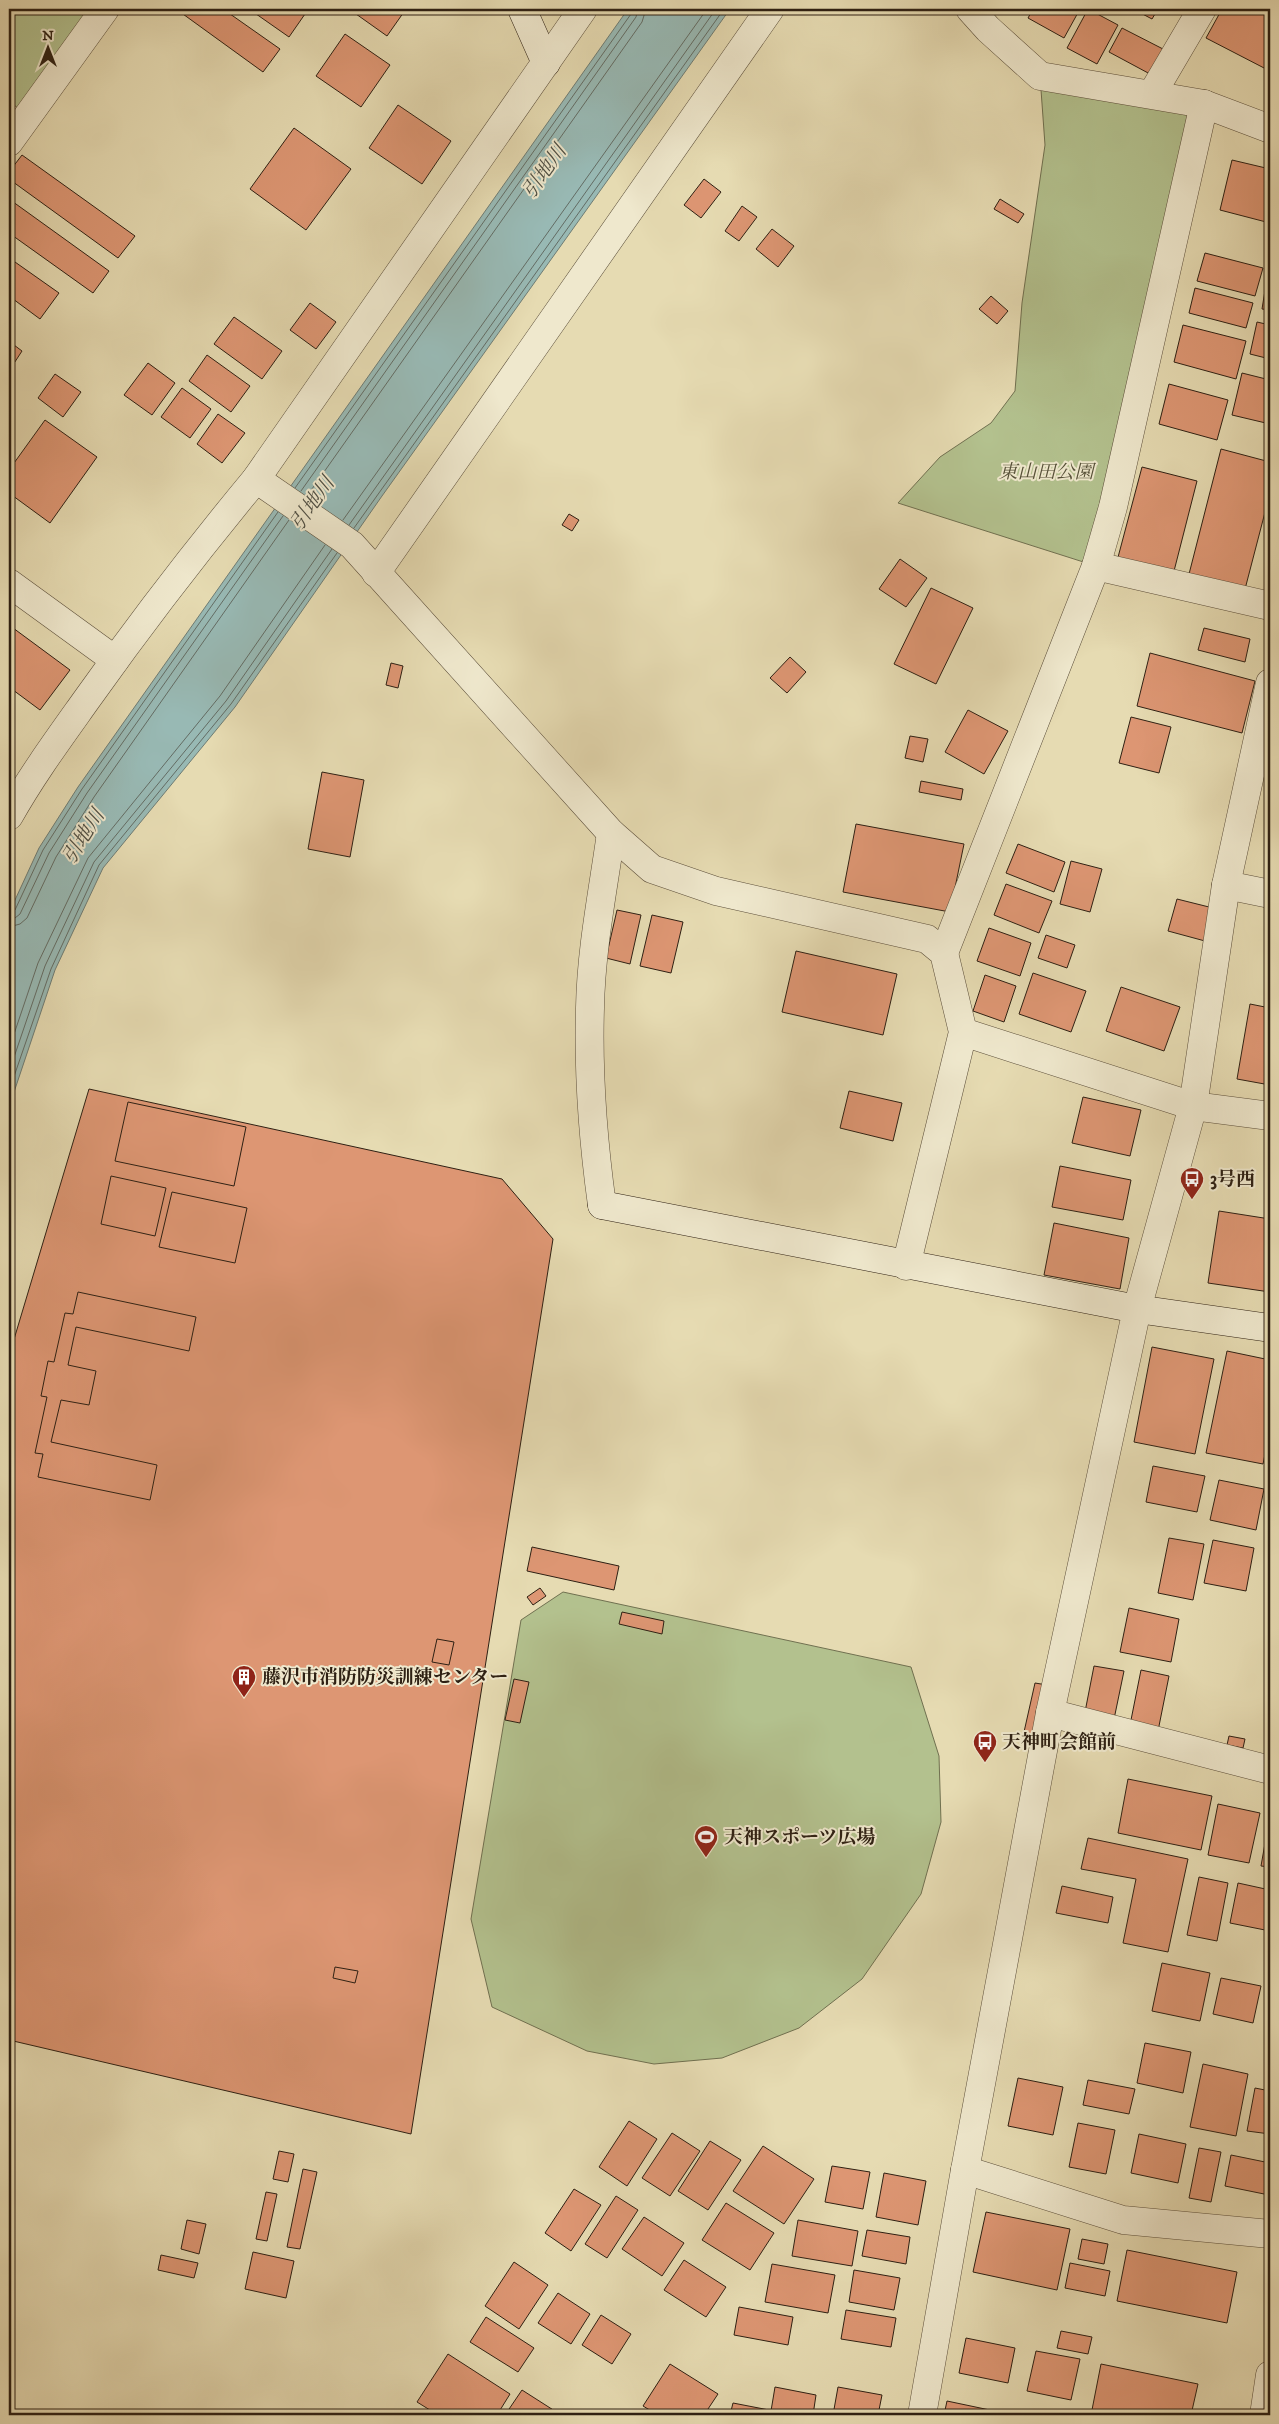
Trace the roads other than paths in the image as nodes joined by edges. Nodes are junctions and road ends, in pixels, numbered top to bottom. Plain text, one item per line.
1 (104, 9) edge
2 (522, 9) edge
3 (584, 9) edge
4 (770, 9) edge
5 (970, 9) edge
6 (1202, 9) edge
7 (546, 63) junction
8 (1152, 94) junction
9 (1204, 104) junction
10 (18, 109) edge
11 (1270, 128) edge
12 (9, 142) edge
13 (266, 486) junction
14 (1096, 566) junction
15 (376, 573) junction
16 (9, 583) edge
17 (1270, 606) edge
18 (115, 660) junction
19 (1270, 683) edge
20 (9, 816) edge
21 (611, 833) junction
22 (1226, 885) junction
23 (1270, 894) edge
24 (944, 953) junction
25 (963, 1032) junction
26 (1193, 1106) junction
27 (1270, 1116) edge
28 (906, 1266) junction
29 (1137, 1310) junction
30 (1270, 1328) edge
31 (1050, 1713) junction
32 (1270, 1770) edge
33 (965, 2170) junction
34 (1270, 2234) edge
35 (1270, 2375) edge
36 (922, 2415) edge
37 (1264, 2415) edge

1 - 10 street
2 - 7 street
3 - 7 street
4 - 15 street
5 - 8 street
6 - 8 street
7 - 13 street
8 - 9 street
9 - 11 street
9 - 14 street
10 - 12 street
13 - 15 street
13 - 18 street
14 - 17 street
14 - 24 street
15 - 21 street
16 - 18 street
18 - 20 street
19 - 22 street
21 - 24 street
21 - 28 street
22 - 23 street
22 - 26 street
24 - 25 street
25 - 26 street
25 - 28 street
26 - 27 street
26 - 29 street
28 - 29 street
29 - 30 street
29 - 31 street
31 - 32 street
31 - 33 street
33 - 34 street
33 - 36 street
35 - 37 street

